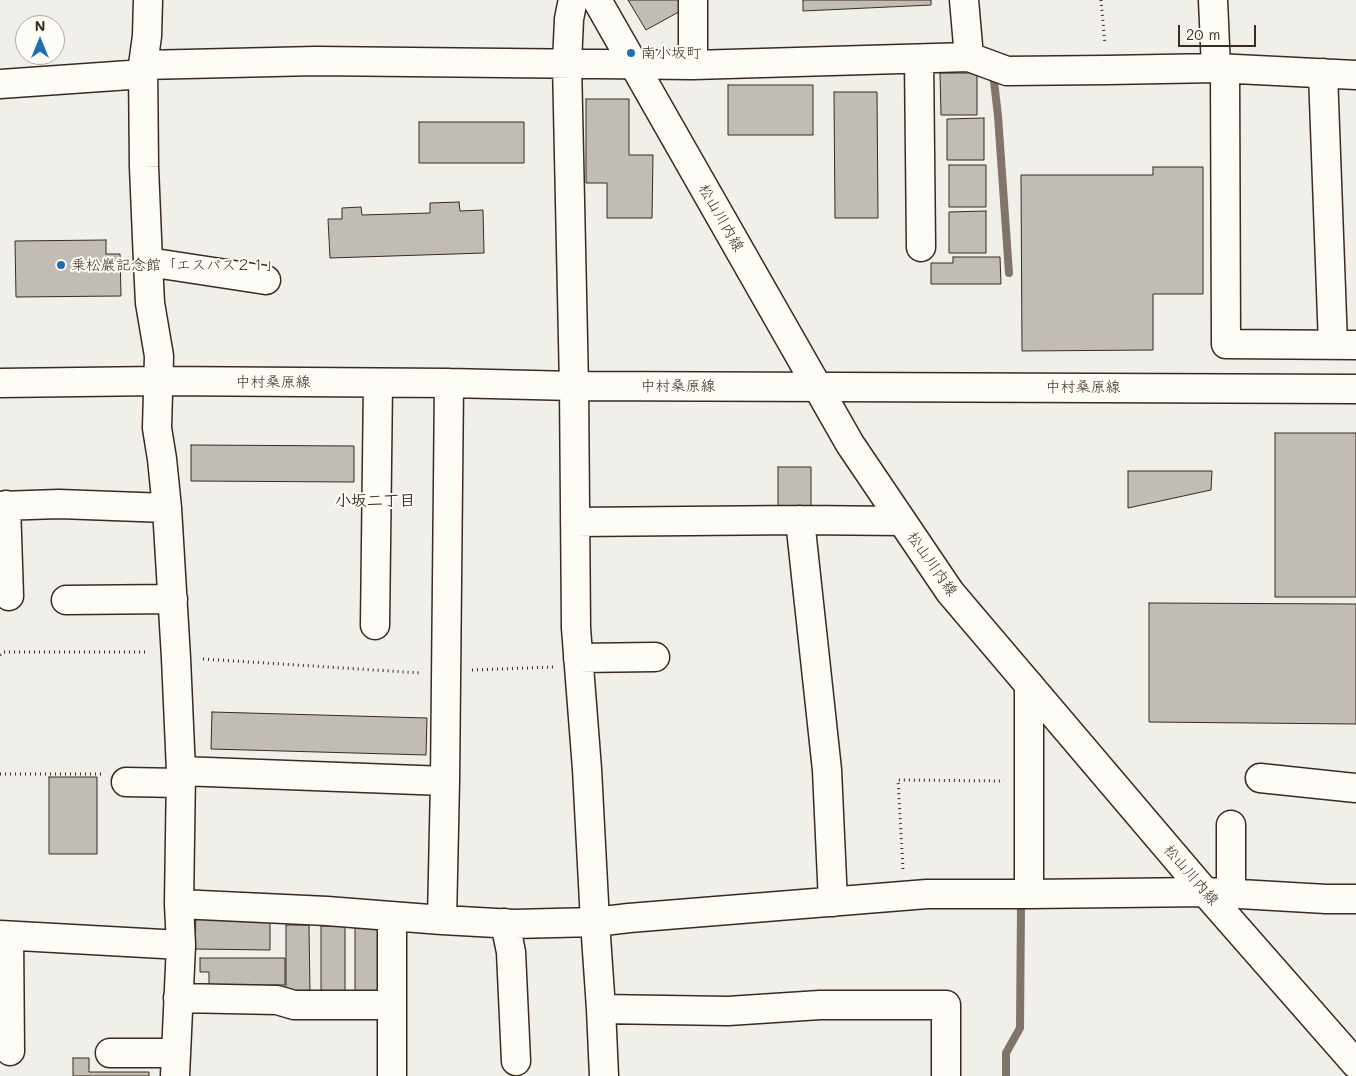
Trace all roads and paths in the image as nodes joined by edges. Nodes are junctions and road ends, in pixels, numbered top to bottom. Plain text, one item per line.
1 (148, 0) edge
2 (574, 0) edge
3 (597, 0) edge
4 (693, 0) edge
5 (964, 0) edge
6 (1101, 0) edge
7 (1213, 0) edge
8 (969, 57) junction
9 (919, 59) junction
10 (567, 63) junction
11 (634, 64) junction
12 (693, 66) junction
13 (1221, 68) junction
14 (144, 70) junction
15 (1107, 70) junction
16 (1323, 73) junction
17 (1356, 75) edge
18 (0, 84) edge
19 (921, 247) dead end
20 (148, 262) junction
21 (266, 280) dead end
22 (1344, 345) edge
23 (158, 381) junction
24 (0, 383) edge
25 (378, 383) junction
26 (449, 383) junction
27 (574, 386) junction
28 (817, 386) junction
29 (1356, 389) edge
30 (3, 506) edge
31 (167, 508) junction
32 (800, 520) junction
33 (901, 521) junction
34 (575, 522) junction
35 (9, 596) dead end
36 (173, 599) junction
37 (66, 600) dead end
38 (375, 624) dead end
39 (0, 655) edge
40 (176, 655) junction
41 (655, 657) dead end
42 (578, 662) junction
43 (446, 670) junction
44 (1029, 685) junction
45 (0, 774) edge
46 (180, 777) junction
47 (1260, 778) dead end
48 (445, 781) junction
49 (1029, 781) junction
50 (126, 782) joint
51 (1356, 788) edge
52 (1231, 825) dead end
53 (1218, 893) junction
54 (1029, 894) junction
55 (904, 896) junction
56 (1356, 899) edge
57 (833, 902) junction
58 (180, 904) junction
59 (392, 916) junction
60 (442, 920) junction
61 (595, 922) junction
62 (505, 923) junction
63 (5, 935) edge
64 (180, 945) junction
65 (178, 998) junction
66 (392, 1005) junction
67 (601, 1009) junction
68 (508, 1047) dead end
69 (10, 1051) dead end
70 (110, 1052) dead end
71 (176, 1064) edge
72 (1356, 1064) edge
73 (392, 1076) edge
74 (604, 1076) edge
75 (946, 1076) edge

1 - 14 street
2 - 10 street
3 - 11 street, 松山川内線
4 - 12 street
5 - 8 street
6 - 15 path
7 - 13 street
8 - 9 street
8 - 15 street
9 - 12 street
9 - 19 street
10 - 11 street
10 - 14 street
10 - 27 street
11 - 12 street
11 - 28 street, 松山川内線
13 - 15 street
13 - 16 street
13 - 22 street
14 - 18 street
14 - 20 street
16 - 17 street
16 - 22 street
20 - 21 street
20 - 23 street
23 - 24 street, 中村桑原線
23 - 25 street, 中村桑原線
23 - 31 street
25 - 26 street, 中村桑原線
25 - 38 street
26 - 27 street, 中村桑原線
26 - 43 street
27 - 28 street, 中村桑原線
27 - 34 street
28 - 29 street, 中村桑原線
28 - 33 street, 松山川内線
30 - 31 street
30 - 35 street
31 - 36 street
32 - 33 street
32 - 34 street
32 - 57 street
33 - 44 street, 松山川内線
34 - 42 street
36 - 37 street
36 - 40 street
39 - 40 path
40 - 43 path
40 - 46 street
41 - 42 street
42 - 43 path
42 - 61 street
43 - 48 street
44 - 49 street
44 - 53 street, 松山川内線
45 - 50 path
46 - 48 street
46 - 50 street
46 - 58 street
47 - 51 street
48 - 60 street
49 - 54 street
49 - 55 path
52 - 53 street
53 - 54 street
53 - 56 street
53 - 72 street, 松山川内線
54 - 55 street
55 - 57 street
57 - 61 street
58 - 59 street
58 - 64 street
59 - 60 street
59 - 66 street
60 - 62 street
61 - 62 street
61 - 67 street
62 - 68 street
63 - 64 street
63 - 69 street
64 - 65 street
65 - 66 street
65 - 71 street
66 - 73 street
67 - 74 street
67 - 75 street
70 - 71 street

